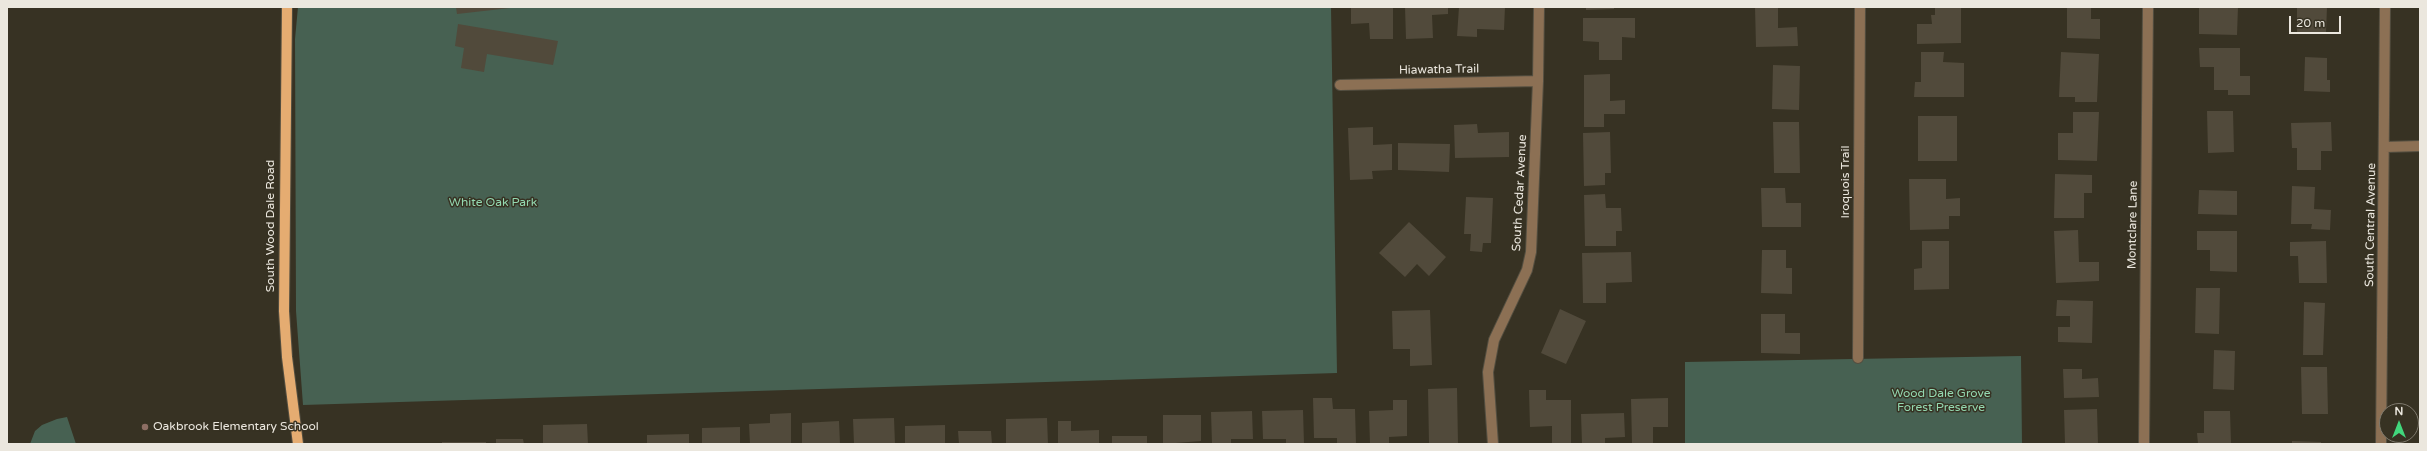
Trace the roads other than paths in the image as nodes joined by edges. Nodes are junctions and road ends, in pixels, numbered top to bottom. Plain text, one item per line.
1 (287, 7) edge
2 (1539, 7) edge
3 (1860, 7) edge
4 (2148, 7) edge
5 (2385, 7) edge
6 (1538, 81) junction
7 (1340, 85) dead end
8 (2420, 146) edge
9 (2385, 147) junction
10 (1858, 358) dead end
11 (298, 444) edge
12 (1493, 444) edge
13 (2144, 444) edge
14 (2381, 444) edge

1 - 11 main road, South Wood Dale Road
2 - 6 street, South Cedar Avenue
3 - 10 street, Iroquois Trail
4 - 13 street, Montclare Lane
5 - 9 street, South Central Avenue
6 - 7 street, Hiawatha Trail
6 - 12 street, South Cedar Avenue
8 - 9 street
9 - 14 street, South Central Avenue

